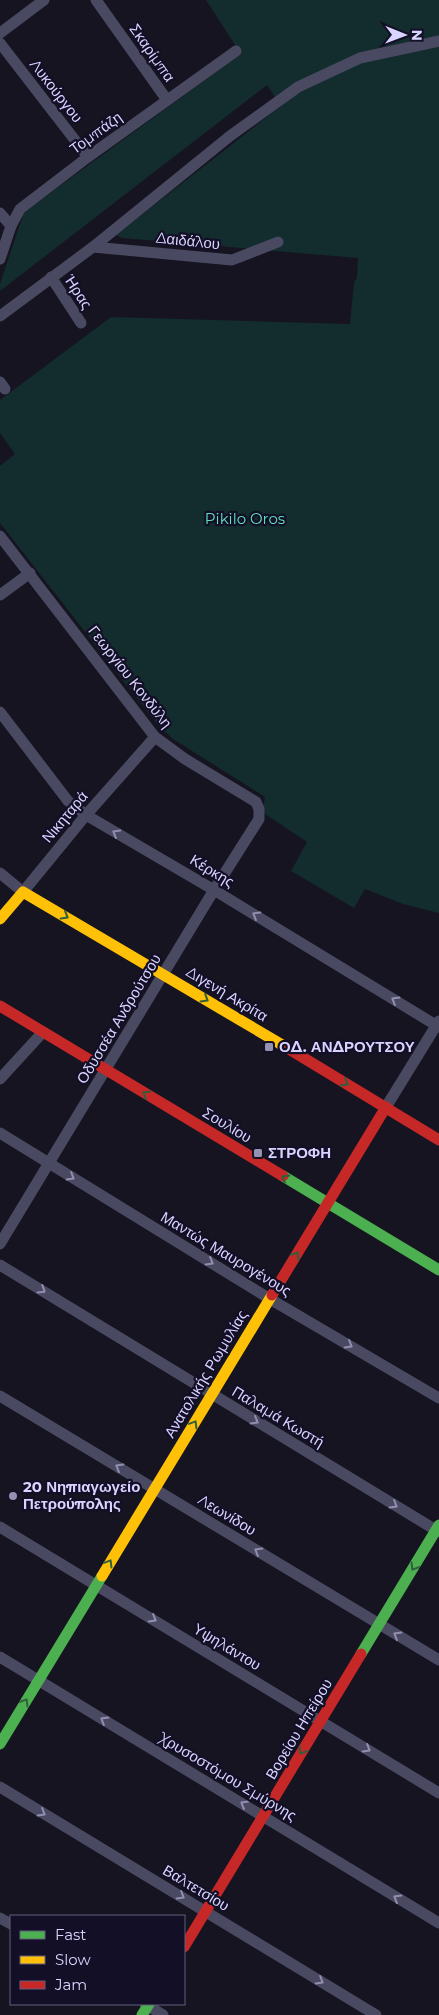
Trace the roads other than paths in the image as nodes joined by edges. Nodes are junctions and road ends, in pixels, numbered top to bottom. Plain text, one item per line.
1 (44, 0) edge
2 (96, 0) edge
3 (0, 33) edge
4 (439, 41) edge
5 (0, 44) edge
6 (236, 51) dead end
7 (167, 100) junction
8 (88, 157) junction
9 (0, 213) edge
10 (11, 226) junction
11 (278, 242) dead end
12 (93, 247) junction
13 (0, 259) edge
14 (51, 277) junction
15 (0, 316) edge
16 (81, 322) dead end
17 (0, 536) edge
18 (30, 573) junction
19 (0, 595) edge
20 (0, 712) edge
21 (155, 737) junction
22 (259, 809) joint
23 (86, 815) junction
24 (0, 873) edge
25 (214, 890) junction
26 (23, 892) junction
27 (0, 919) edge
28 (164, 974) junction
29 (0, 1006) edge
30 (438, 1025) edge
31 (43, 1032) junction
32 (105, 1070) junction
33 (0, 1079) edge
34 (386, 1107) junction
35 (0, 1133) edge
36 (439, 1140) edge
37 (48, 1163) junction
38 (327, 1204) junction
39 (0, 1244) edge
40 (0, 1264) edge
41 (439, 1270) edge
42 (270, 1299) junction
43 (212, 1394) junction
44 (0, 1396) edge
45 (439, 1398) edge
46 (154, 1489) junction
47 (0, 1527) edge
48 (438, 1529) edge
49 (96, 1585) junction
50 (380, 1624) junction
51 (0, 1657) edge
52 (439, 1660) edge
53 (38, 1681) junction
54 (321, 1721) junction
55 (0, 1744) edge
56 (0, 1787) edge
57 (439, 1793) edge
58 (263, 1816) junction
59 (206, 1911) junction
60 (439, 1923) edge
61 (185, 1945) edge
62 (146, 2007) edge
63 (163, 2015) edge
64 (376, 2015) edge

1 - 3 street
2 - 7 street, Σκαρίμπα
4 - 12 street
5 - 8 street, Λυκούργου
6 - 7 street, Τομπάζη
7 - 8 street, Τομπάζη
8 - 10 street, Τομπάζη
9 - 10 street
10 - 13 street, Τομπάζη
11 - 12 street, Δαιδάλου
12 - 14 street
14 - 15 street
14 - 16 street, Ήρας
17 - 18 street, Γεωργίου Κονδύλη
18 - 19 street
18 - 21 street, Γεωργίου Κονδύλη
20 - 23 street, Κέρκης
21 - 22 street, Γεωργίου Κονδύλη
21 - 23 street, Νικηταρά
22 - 25 street, Οδυσσέα Ανδρούτσου
25 -> 23 street, Κέρκης
23 - 26 street, Νικηταρά
24 - 26 street, Διγενή Ακρίτα
25 - 28 street, Οδυσσέα Ανδρούτσου
30 -> 25 street, Κέρκης
26 - 27 street, Νικηταρά
26 -> 28 street, Διγενή Ακρίτα
28 - 32 street, Οδυσσέα Ανδρούτσου
28 -> 34 street, Διγενή Ακρίτα
29 - 31 street, Σουλίου
30 - 34 street, Ανατολικής Ρωμυλίας
31 - 32 street, Σουλίου
31 - 33 street
32 - 37 street, Οδυσσέα Ανδρούτσου
38 -> 32 street, Σουλίου
34 - 36 street, Διγενή Ακρίτα
34 - 38 street, Ανατολικής Ρωμυλίας
35 - 37 street, Μαντώς Μαυρογένους
37 - 39 street, Οδυσσέα Ανδρούτσου
37 -> 42 street, Μαντώς Μαυρογένους
38 - 41 street, Σουλίου
42 -> 38 street, Ανατολικής Ρωμυλίας
40 -> 43 street, Παλαμά Κωστή
42 - 43 street, Ανατολικής Ρωμυλίας
42 -> 45 street, Μαντώς Μαυρογένους
46 -> 43 street, Ανατολικής Ρωμυλίας
43 -> 48 street, Παλαμά Κωστή
46 -> 44 street, Λεωνίδου
49 -> 46 street, Ανατολικής Ρωμυλίας
50 -> 46 street, Λεωνίδου
47 - 49 street, Υψηλάντου
48 -> 50 street, Βορείου Ηπείρου
49 - 53 street, Ανατολικής Ρωμυλίας
49 -> 54 street, Υψηλάντου
52 -> 50 street, Λεωνίδου
50 - 54 street, Βορείου Ηπείρου
51 - 53 street, Χρυσοστόμου Σμύρνης
55 -> 53 street, Ανατολικής Ρωμυλίας
58 -> 53 street, Χρυσοστόμου Σμύρνης
54 -> 57 street, Υψηλάντου
54 -> 58 street, Βορείου Ηπείρου
56 -> 59 street, Βαλτετσίου
58 - 59 street, Βορείου Ηπείρου
60 -> 58 street, Χρυσοστόμου Σμύρνης
59 - 61 street, Βορείου Ηπείρου
59 -> 64 street, Βαλτετσίου
62 - 63 street

